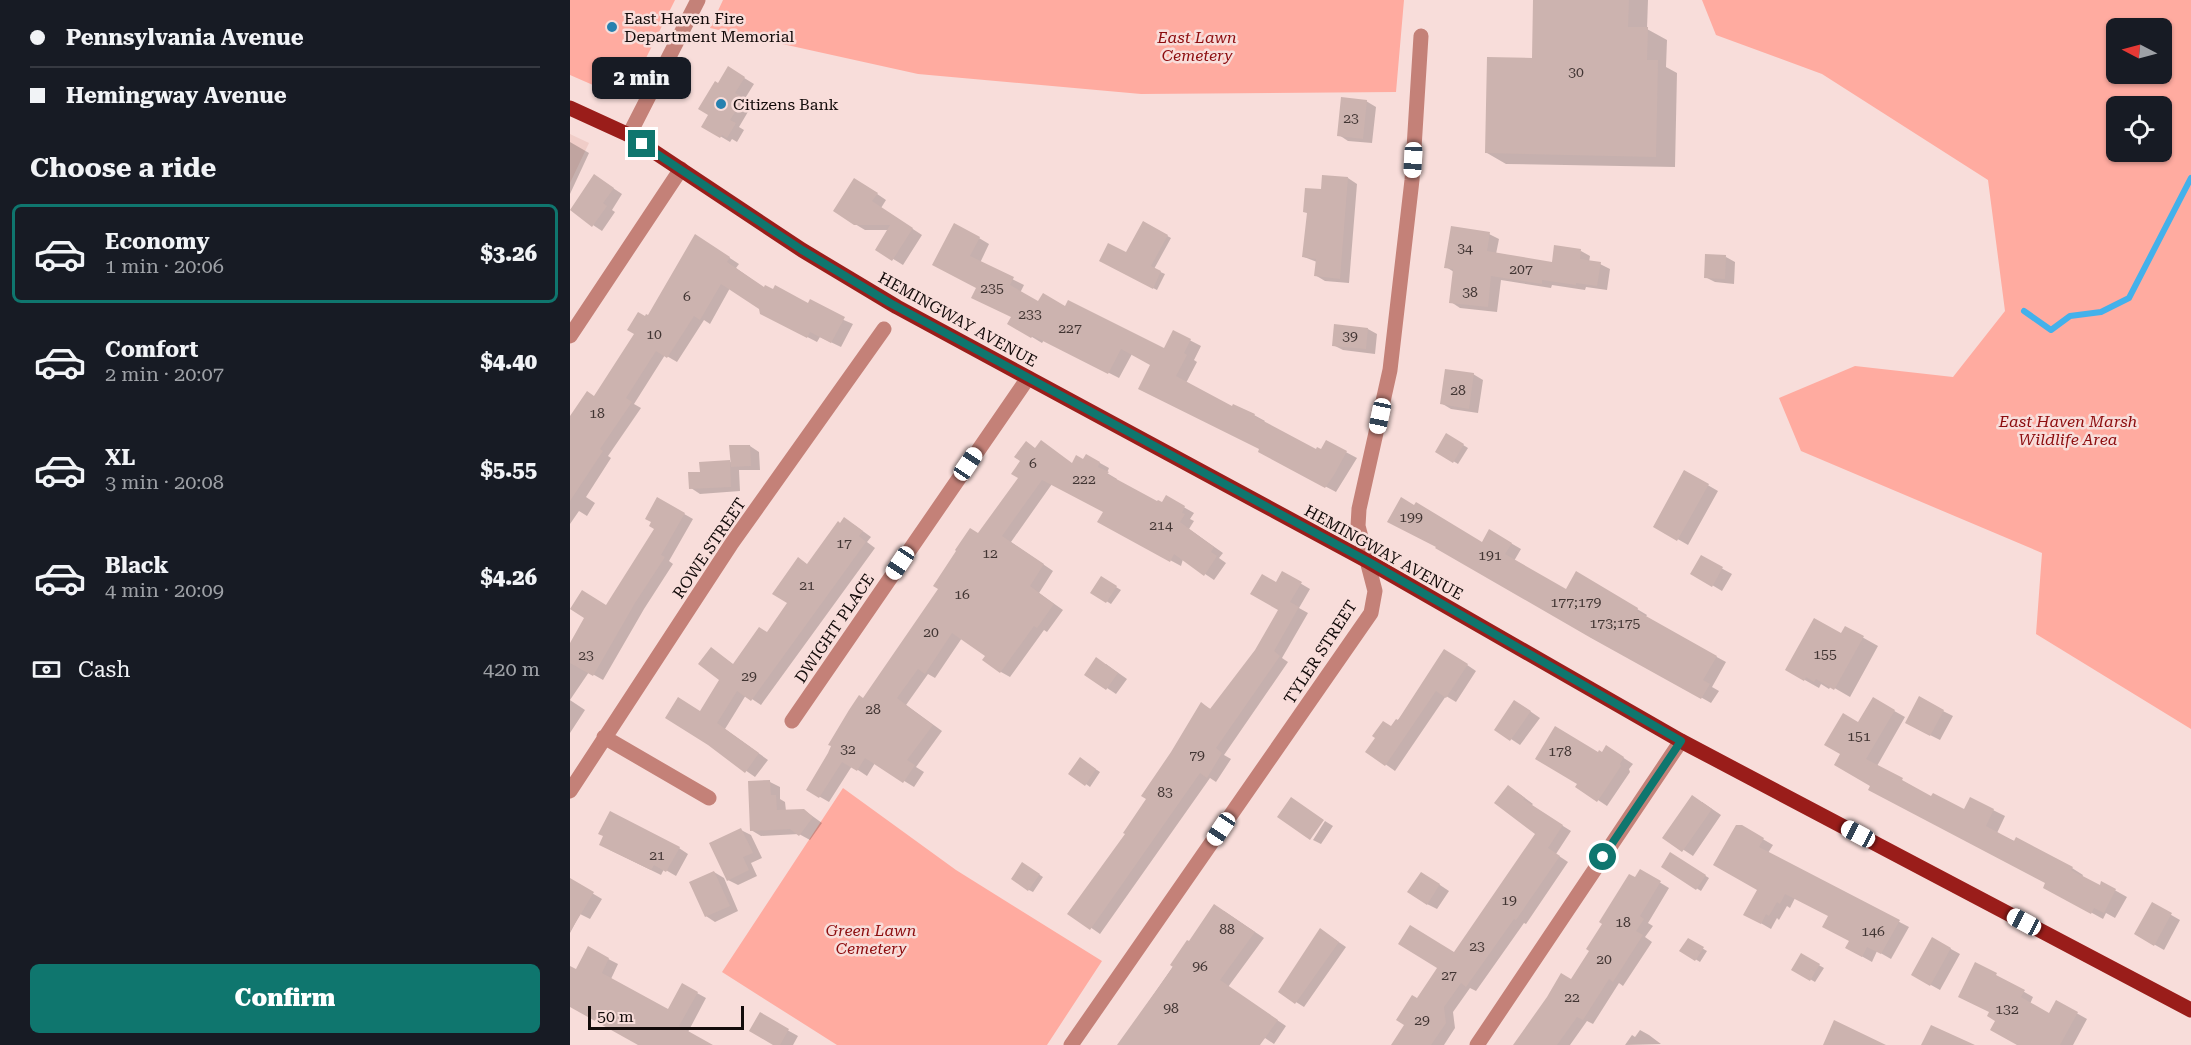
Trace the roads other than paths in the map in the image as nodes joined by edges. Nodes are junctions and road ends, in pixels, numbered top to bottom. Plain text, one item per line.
1 (698, 0) edge
2 (1421, 36) dead end
3 (570, 108) edge
4 (629, 135) junction
5 (681, 169) junction
6 (884, 329) dead end
7 (570, 336) edge
8 (1028, 378) junction
9 (1369, 562) junction
10 (792, 721) dead end
11 (604, 737) junction
12 (1681, 741) junction
13 (570, 791) edge
14 (709, 798) dead end
15 (2191, 1010) edge
16 (1071, 1045) edge
17 (1477, 1045) edge

1 - 4 street
2 - 9 street, TYLER STREET
3 - 4 main road, HEMINGWAY AVENUE
4 - 5 main road, HEMINGWAY AVENUE
5 - 7 street
5 - 8 main road, HEMINGWAY AVENUE
6 - 11 street, ROWE STREET
8 - 9 main road, HEMINGWAY AVENUE
8 - 10 street, DWIGHT PLACE
9 - 12 main road, HEMINGWAY AVENUE
9 - 16 street, TYLER STREET
11 - 13 street, ROWE STREET
11 - 14 street
12 - 15 main road, HEMINGWAY AVENUE
12 - 17 street

